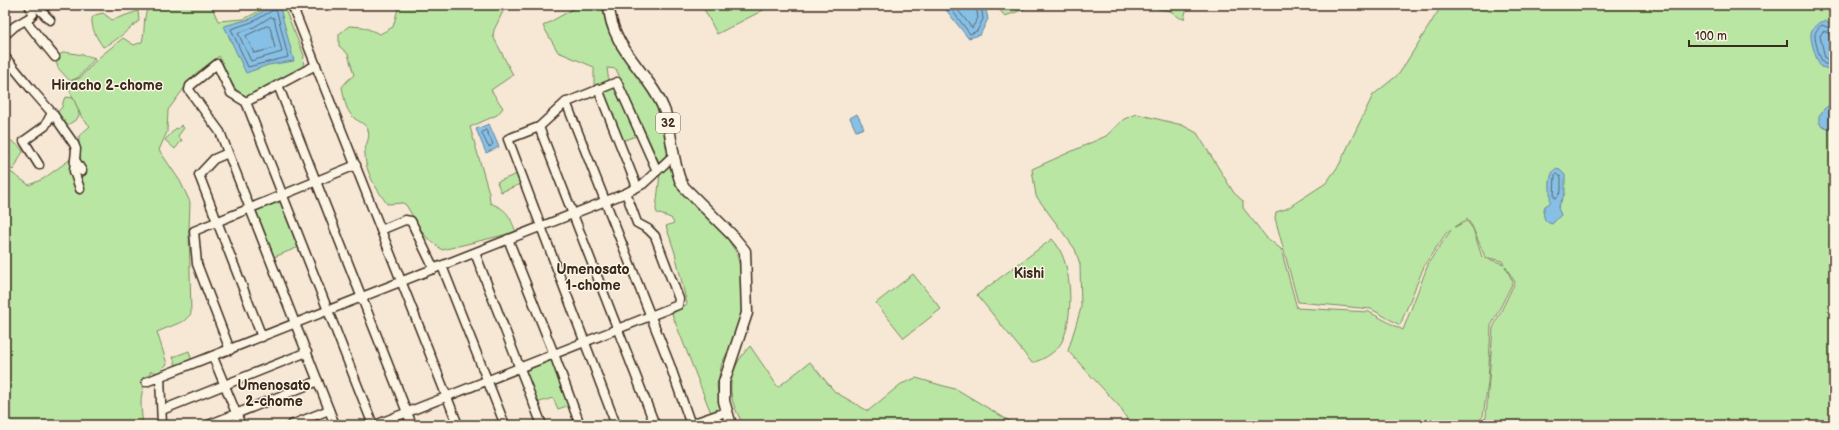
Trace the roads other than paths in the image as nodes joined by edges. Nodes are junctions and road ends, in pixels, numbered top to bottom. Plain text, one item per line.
1 (48, 5) edge
2 (292, 5) edge
3 (609, 5) edge
4 (32, 7) edge
5 (26, 20) junction
6 (50, 20) dead end
7 (5, 35) edge
8 (5, 57) edge
9 (55, 57) dead end
10 (316, 65) junction
11 (278, 85) junction
12 (598, 89) junction
13 (246, 102) junction
14 (566, 102) junction
15 (52, 113) junction
16 (539, 127) junction
17 (228, 153) junction
18 (674, 155) junction
19 (74, 160) junction
20 (39, 165) dead end
21 (356, 165) junction
22 (657, 171) junction
23 (82, 172) dead end
24 (316, 182) junction
25 (637, 187) junction
26 (80, 189) dead end
27 (626, 193) junction
28 (283, 195) junction
29 (605, 201) junction
30 (250, 208) junction
31 (573, 214) junction
32 (217, 222) junction
33 (541, 226) junction
34 (382, 230) junction
35 (508, 239) junction
36 (475, 253) junction
37 (442, 266) junction
38 (434, 269) junction
39 (402, 282) junction
40 (362, 298) junction
41 (328, 311) junction
42 (651, 316) junction
43 (296, 324) junction
44 (618, 329) junction
45 (262, 337) junction
46 (584, 342) junction
47 (230, 350) junction
48 (306, 352) junction
49 (554, 354) junction
50 (213, 357) junction
51 (521, 368) junction
52 (160, 377) junction
53 (318, 381) junction
54 (488, 381) junction
55 (146, 382) dead end
56 (224, 385) junction
57 (447, 396) junction
58 (162, 410) junction
59 (329, 410) junction
60 (408, 412) junction
61 (726, 412) junction
62 (236, 414) junction
63 (162, 425) edge
64 (208, 425) edge
65 (240, 425) edge
66 (291, 425) edge
67 (335, 425) edge
68 (374, 425) edge
69 (412, 425) edge
70 (458, 425) edge
71 (505, 425) edge
72 (542, 425) edge
73 (580, 425) edge
74 (616, 425) edge
75 (655, 425) edge
76 (690, 425) edge
77 (731, 425) edge

1 - 4 street
2 - 10 street
3 - 18 main road, 32
4 - 5 street
4 - 6 street
5 - 7 street
5 - 9 street
8 - 15 street
10 - 11 street
10 - 21 street
11 - 13 street
11 - 24 street
12 - 14 street
12 - 22 street
12 - 25 street
13 - 17 street
13 - 28 street
14 - 16 street
14 - 29 street
15 - 19 street
15 - 20 street
16 - 31 street
16 - 33 street
17 - 30 street
17 - 32 street
18 - 22 street
18 - 61 main road, 32
19 - 23 street
19 - 26 street
21 - 24 street
21 - 34 street
22 - 25 street
24 - 28 street
24 - 40 street
25 - 27 street
27 - 29 street
27 - 42 street
28 - 30 street
28 - 41 street
29 - 31 street
29 - 42 street
30 - 32 street
30 - 43 street
31 - 33 street
31 - 44 street
32 - 45 street
32 - 47 street
33 - 35 street
33 - 46 street
34 - 38 street
34 - 39 street
35 - 36 street
35 - 49 street
36 - 37 street
36 - 51 street
37 - 38 street
37 - 54 street
38 - 39 street
39 - 40 street
39 - 57 street
40 - 41 street
40 - 60 street
41 - 43 street
41 - 68 street
42 - 44 street
42 - 76 street
43 - 45 street
43 - 48 street
44 - 46 street
44 - 75 street
45 - 47 street
46 - 49 street
46 - 74 street
47 - 50 street
48 - 53 street
48 - 56 street
49 - 51 street
49 - 73 street
50 - 52 street
50 - 56 street
51 - 54 street
51 - 72 street
52 - 55 street
52 - 58 street
53 - 59 street
53 - 62 street
54 - 57 street
54 - 71 street
56 - 58 street
56 - 62 street
57 - 60 street
57 - 70 street
58 - 63 street
59 - 66 street
59 - 67 street
60 - 68 street
60 - 69 street
61 - 76 street
61 - 77 main road, 32
62 - 64 street
62 - 65 street

